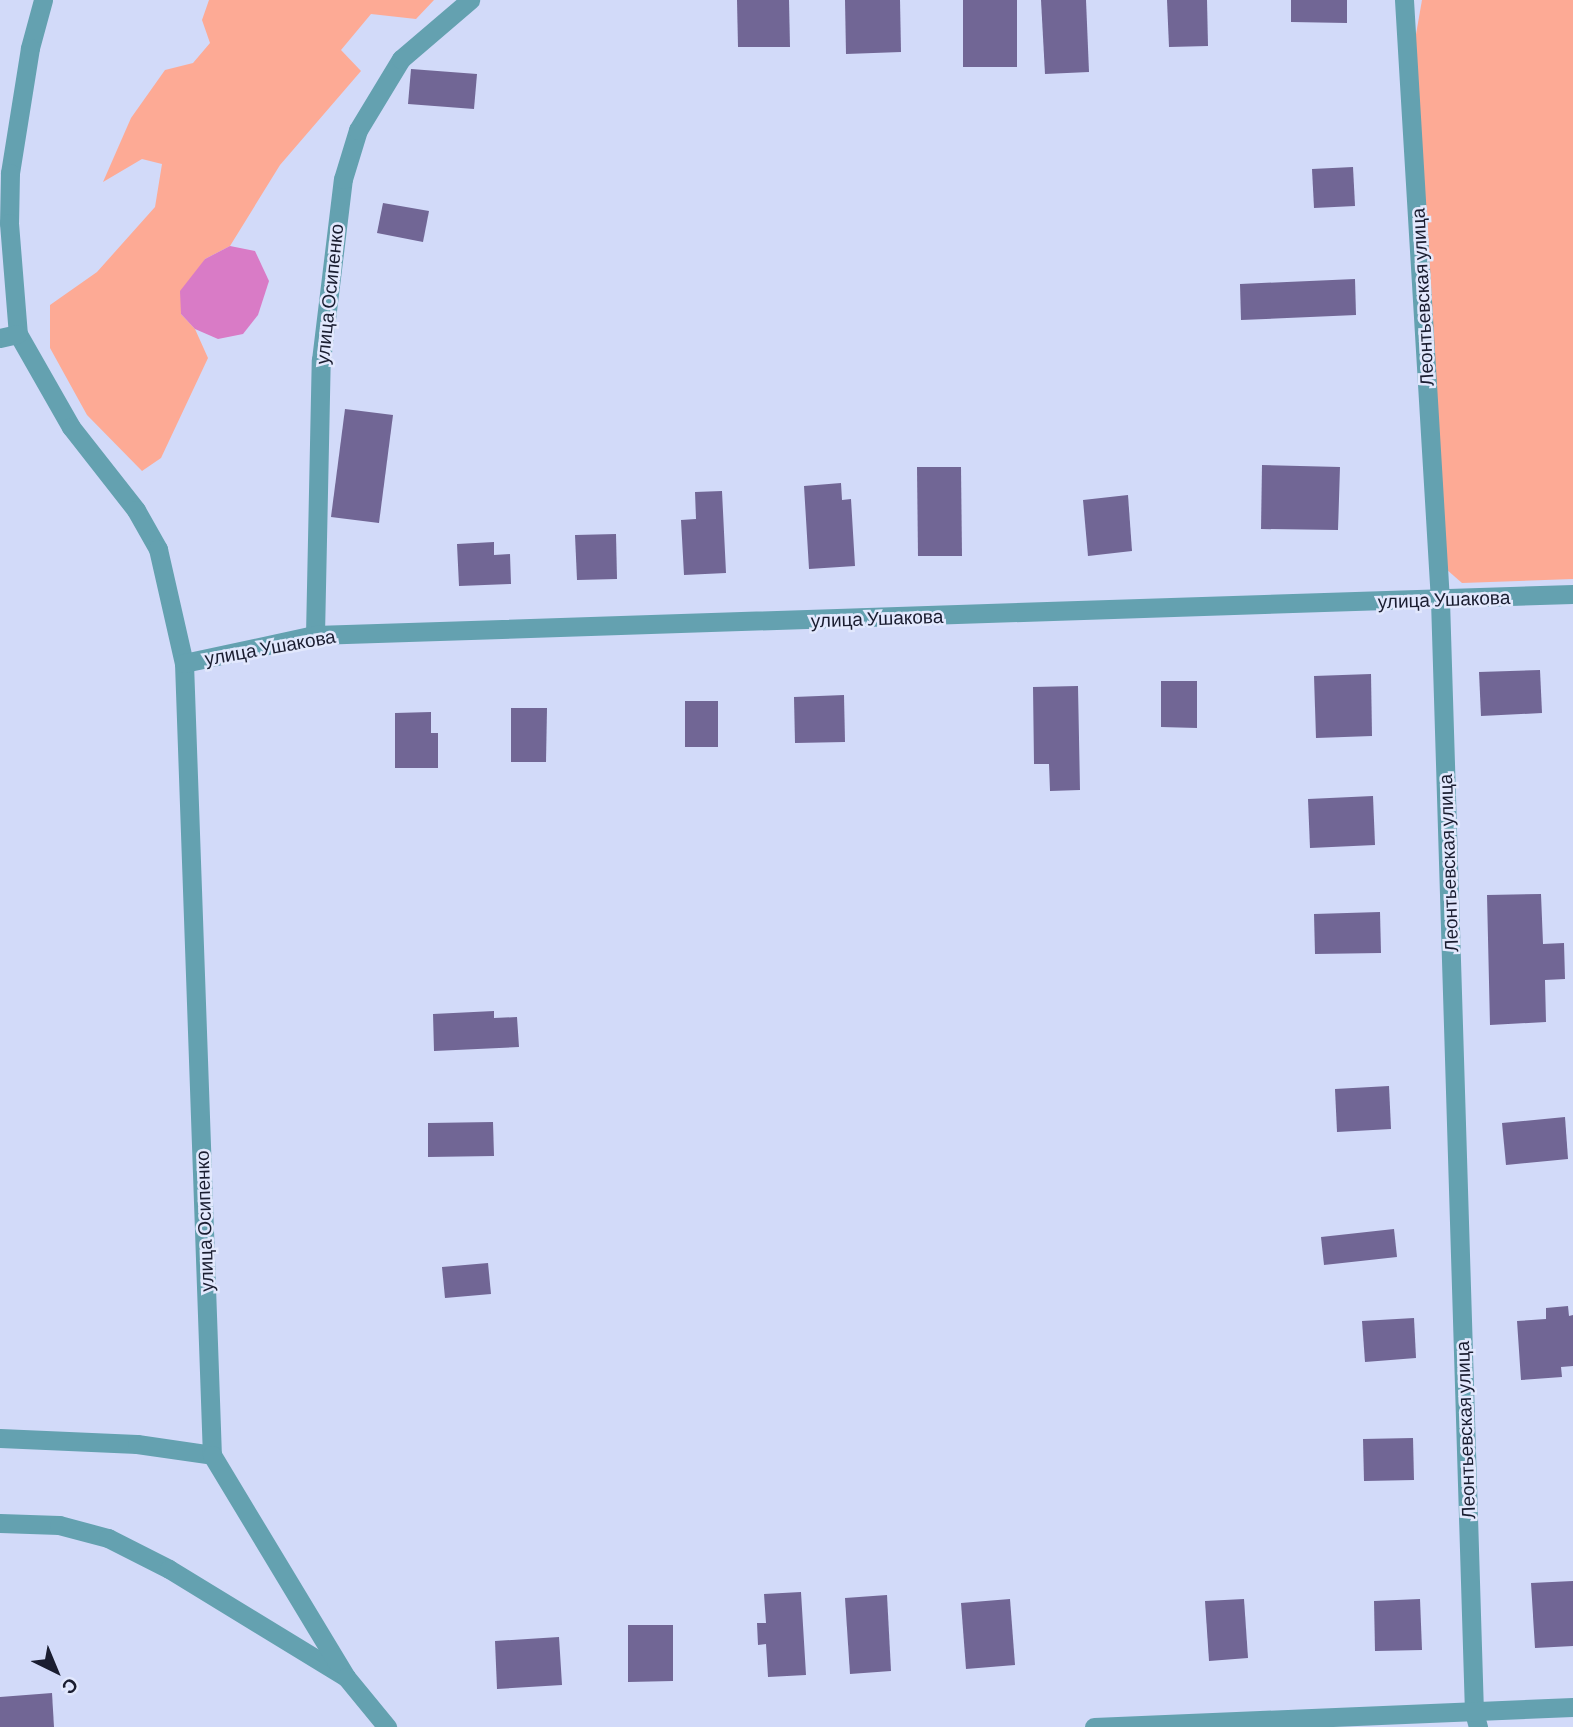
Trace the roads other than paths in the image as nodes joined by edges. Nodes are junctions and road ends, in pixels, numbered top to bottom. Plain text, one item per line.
1 (43, 0) edge
2 (470, 0) edge
3 (1404, 0) edge
4 (9, 336) edge
5 (1573, 594) edge
6 (1440, 600) junction
7 (315, 635) junction
8 (184, 663) junction
9 (0, 1438) edge
10 (212, 1455) junction
11 (0, 1523) edge
12 (346, 1677) junction
13 (1573, 1707) edge
14 (1476, 1719) edge
15 (387, 1727) edge
16 (1094, 1727) edge

1 - 4 street
2 - 7 street, улица Осипенко
3 - 6 street, Леонтьевская улица
4 - 8 street, улица Осипенко
5 - 6 street, улица Ушакова
6 - 7 street, улица Ушакова
6 - 14 street, Леонтьевская улица
7 - 8 street, улица Ушакова
8 - 10 street, улица Осипенко
9 - 10 street
10 - 12 street, улица Осипенко
11 - 12 street
12 - 15 street, улица Осипенко
13 - 14 street
14 - 16 street

